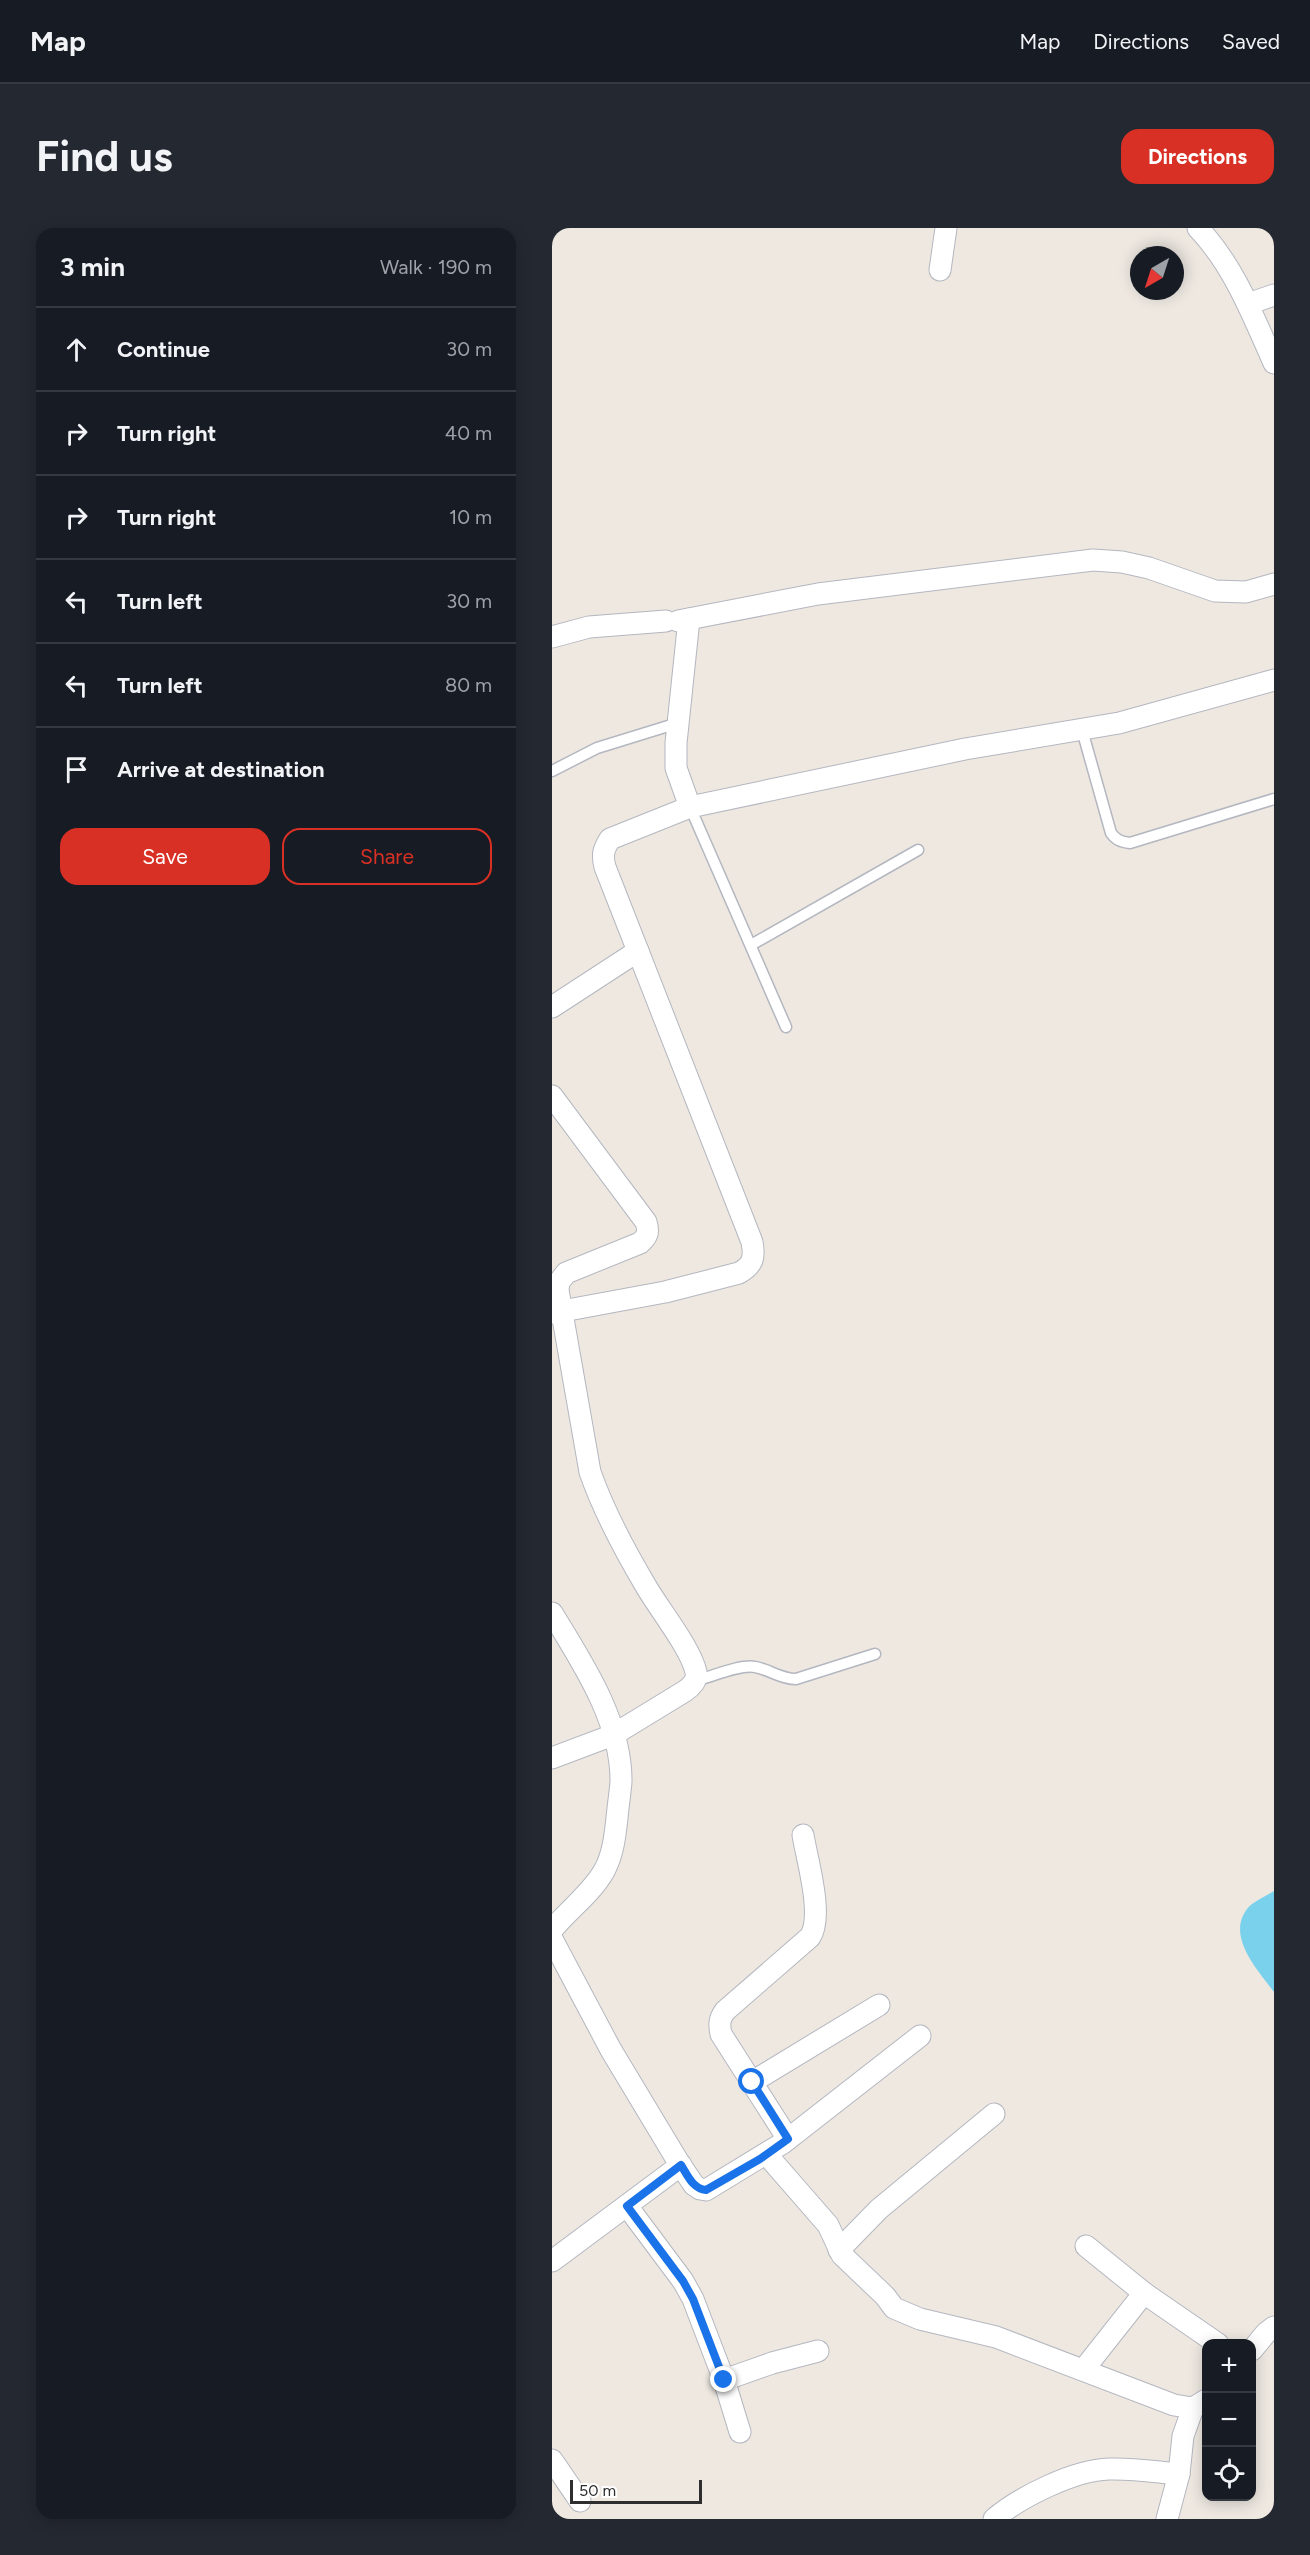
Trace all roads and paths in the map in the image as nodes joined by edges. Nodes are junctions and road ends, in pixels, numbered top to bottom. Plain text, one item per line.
1 (946, 228) edge
2 (1198, 228) edge
3 (940, 270) dead end
4 (1274, 295) edge
5 (1248, 304) junction
6 (1274, 363) edge
7 (1274, 584) edge
8 (677, 620) junction
9 (552, 638) edge
10 (1274, 680) edge
11 (678, 723) junction
12 (1082, 730) junction
13 (552, 771) edge
14 (1274, 799) edge
15 (690, 807) junction
16 (918, 850) dead end
17 (751, 945) junction
18 (638, 951) junction
19 (552, 1007) edge
20 (786, 1027) dead end
21 (552, 1096) edge
22 (557, 1312) edge
23 (552, 1613) edge
24 (875, 1654) dead end
25 (694, 1682) junction
26 (612, 1735) junction
27 (552, 1758) edge
28 (803, 1835) dead end
29 (552, 1930) edge
30 (552, 1939) edge
31 (879, 2005) dead end
32 (920, 2036) dead end
33 (752, 2082) junction
34 (994, 2114) dead end
35 (788, 2139) junction
36 (766, 2155) junction
37 (681, 2165) junction
38 (627, 2206) junction
39 (1086, 2246) dead end
40 (839, 2250) junction
41 (552, 2261) edge
42 (1144, 2293) junction
43 (1274, 2327) edge
44 (1212, 2339) edge
45 (1256, 2344) edge
46 (818, 2351) dead end
47 (1084, 2368) junction
48 (724, 2380) junction
49 (1200, 2404) edge
50 (740, 2432) dead end
51 (552, 2460) edge
52 (1179, 2474) junction
53 (580, 2500) dead end
54 (994, 2519) edge
55 (1167, 2519) edge

1 - 3 street
2 - 5 street
4 - 5 street
5 - 6 street
7 - 8 street
8 - 9 street
8 - 11 street
10 - 12 street
11 - 13 lane
11 - 15 street
12 - 14 lane
12 - 15 street
15 - 17 lane
15 - 18 street
16 - 17 lane
17 - 20 lane
18 - 19 street
18 - 22 street
21 - 22 street
22 - 25 street
23 - 26 street
24 - 25 lane
25 - 26 street
26 - 27 street
26 - 29 street
28 - 33 street
30 - 37 street
31 - 33 street
32 - 35 street
33 - 35 street
34 - 40 street
35 - 36 street
36 - 37 street
36 - 40 street
37 - 38 street
38 - 41 street
38 - 48 street
39 - 42 street
40 - 47 street
42 - 44 street
42 - 47 street
43 - 45 street
46 - 48 street
47 - 49 street
48 - 50 street
49 - 52 street
51 - 53 street
52 - 54 street
52 - 55 street

